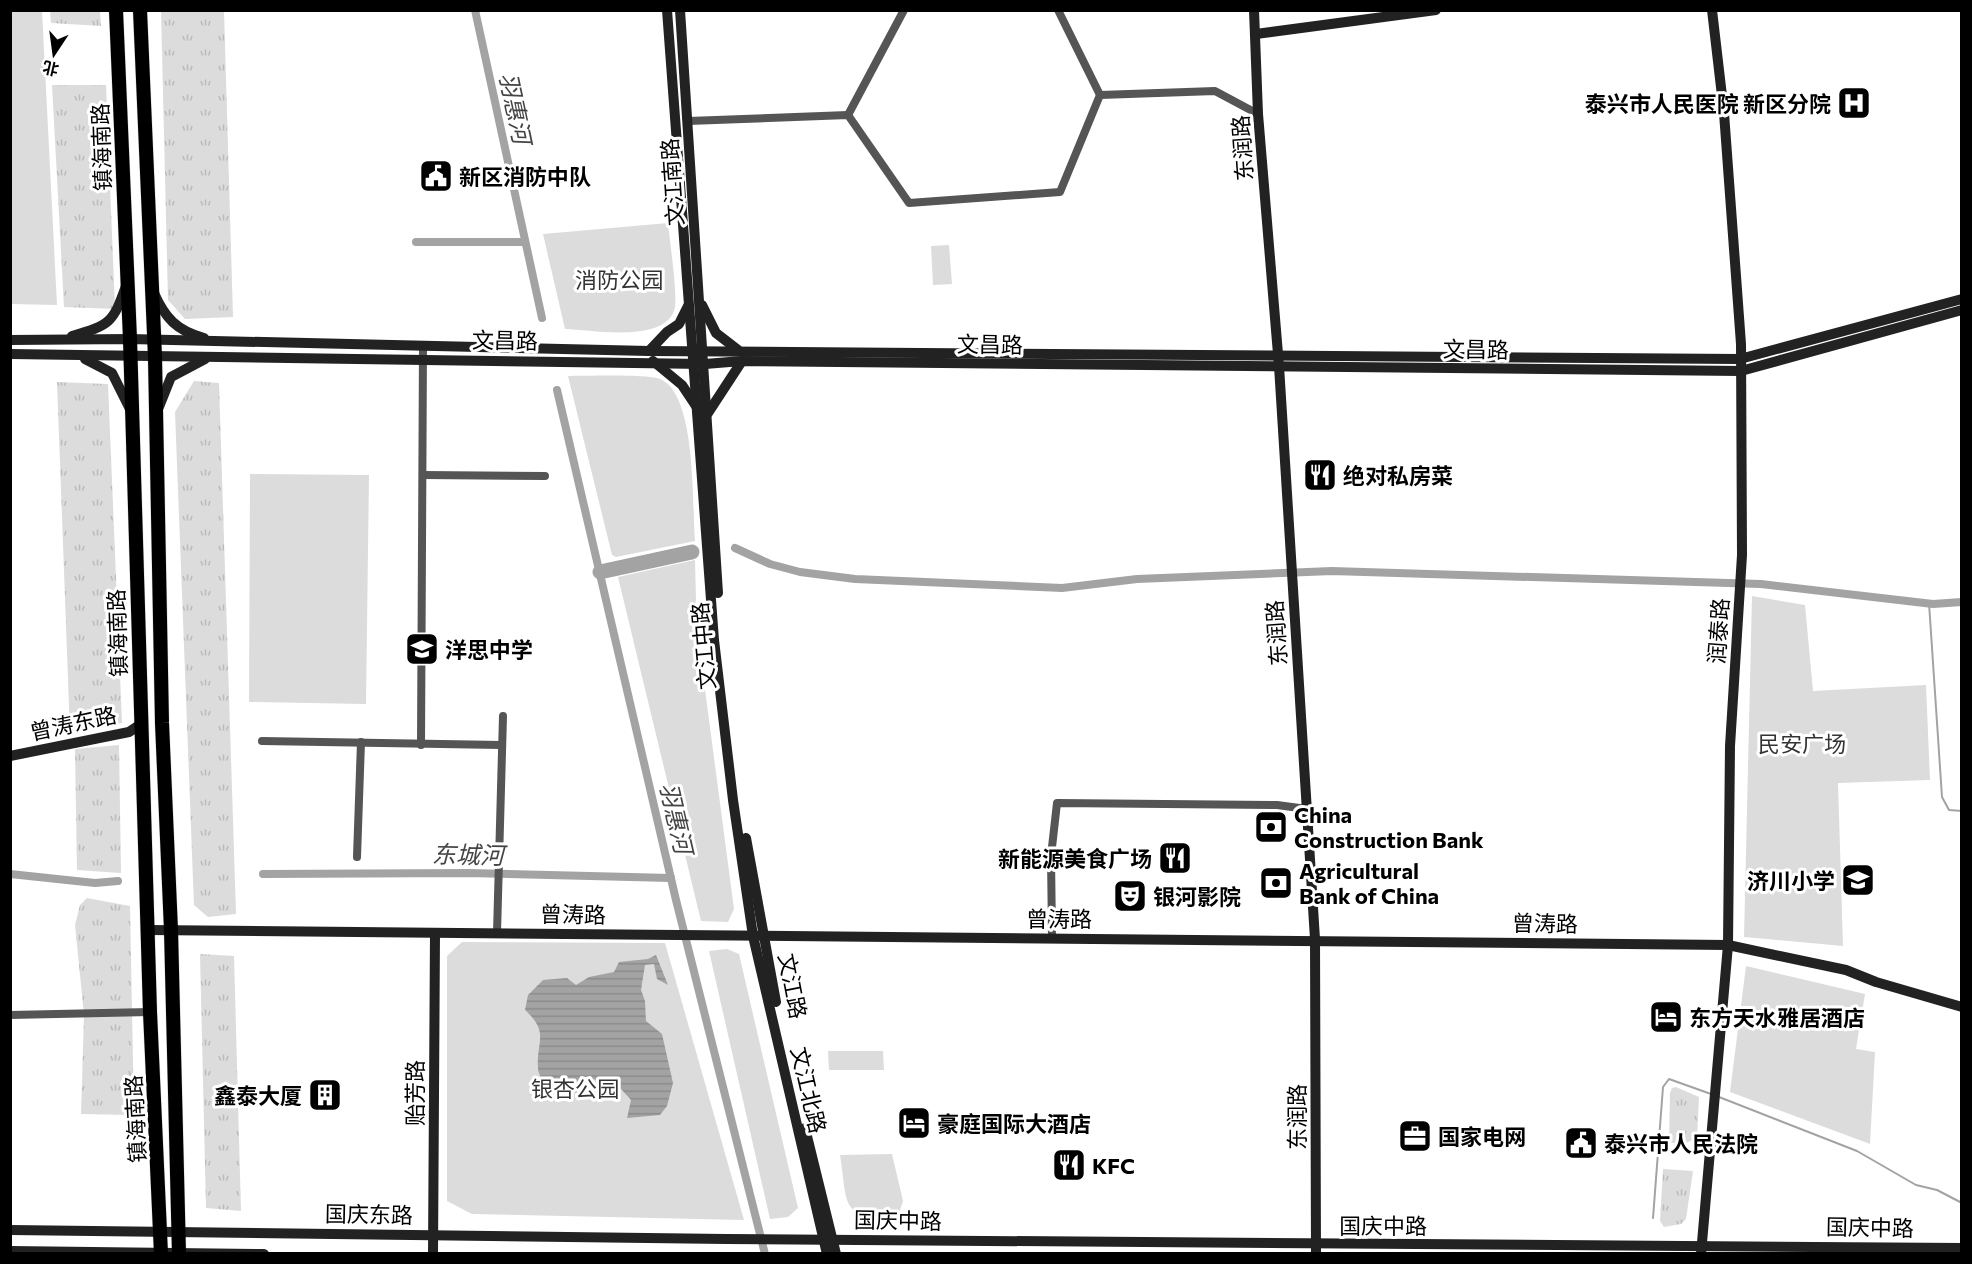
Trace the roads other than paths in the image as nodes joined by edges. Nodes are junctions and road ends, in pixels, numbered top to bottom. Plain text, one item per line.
1 (116, 10) edge
2 (140, 10) edge
3 (667, 10) edge
4 (680, 10) edge
5 (904, 10) edge
6 (1058, 10) edge
7 (1254, 10) edge
8 (1437, 10) edge
9 (1712, 10) edge
10 (1256, 34) junction
11 (1100, 95) junction
12 (1258, 114) junction
13 (848, 115) junction
14 (688, 121) junction
15 (150, 285) junction
16 (126, 286) junction
17 (1962, 298) edge
18 (699, 300) junction
19 (688, 305) junction
20 (1962, 310) edge
21 (130, 339) junction
22 (10, 340) edge
23 (60, 340) junction
24 (154, 340) junction
25 (225, 343) junction
26 (423, 345) junction
27 (698, 350) junction
28 (10, 354) edge
29 (70, 355) junction
30 (211, 356) junction
31 (651, 356) junction
32 (740, 356) junction
33 (131, 357) junction
34 (155, 357) junction
35 (424, 358) junction
36 (1740, 359) junction
37 (1279, 362) junction
38 (699, 364) junction
39 (1741, 371) junction
40 (703, 410) junction
41 (132, 416) junction
42 (156, 425) junction
43 (423, 475) junction
44 (545, 476) dead end
45 (503, 716) dead end
46 (141, 724) junction
47 (262, 741) dead end
48 (360, 742) junction
49 (501, 744) junction
50 (421, 745) junction
51 (10, 756) edge
52 (1307, 809) junction
53 (357, 857) dead end
54 (148, 930) junction
55 (171, 930) junction
56 (435, 933) junction
57 (497, 933) junction
58 (758, 936) junction
59 (1052, 937) junction
60 (1315, 939) junction
61 (1728, 945) junction
62 (1962, 1007) edge
63 (150, 1012) junction
64 (10, 1015) edge
65 (10, 1230) edge
66 (160, 1230) junction
67 (178, 1231) junction
68 (433, 1235) junction
69 (827, 1239) junction
70 (805, 1240) joint
71 (1962, 1248) edge
72 (1316, 1249) edge
73 (1702, 1249) edge
74 (10, 1251) edge
75 (161, 1253) edge
76 (179, 1253) edge
77 (264, 1254) edge
78 (433, 1254) edge
79 (827, 1254) edge
80 (836, 1254) edge

1 - 16 highway, 镇海南路
2 - 15 highway, 镇海南路
3 - 19 main road, 文江南路
4 - 14 main road, 文江南路
5 - 13 street
6 - 11 street
7 - 10 main road, 东润路
8 - 10 main road
9 - 36 main road, 润泰路
10 - 12 main road, 东润路
11 - 12 street
11 - 13 street
12 - 37 main road, 东润路
13 - 14 street
14 - 18 main road, 文江南路
15 - 24 highway, 镇海南路
15 - 25 main road
16 - 21 highway, 镇海南路
16 - 23 main road
17 - 36 main road, 文昌路
18 - 27 main road, 文江南路
18 - 32 main road
19 - 27 main road, 文江南路
19 - 31 main road
20 - 39 main road, 文昌路
21 - 23 main road, 文昌路
21 - 24 main road, 文昌路
21 - 33 highway, 镇海南路
22 - 23 main road, 文昌路
24 - 25 main road, 文昌路
24 - 34 highway, 镇海南路
25 - 26 main road, 文昌路
26 - 31 main road, 文昌路
26 - 35 street
27 - 31 main road, 文昌路
27 - 32 main road, 文昌路
27 - 38 main road, 文江中路
28 - 29 main road, 文昌路
29 - 33 main road, 文昌路
29 - 41 main road
30 - 34 main road, 文昌路
30 - 35 main road, 文昌路
30 - 42 main road
31 - 35 main road, 文昌路
31 - 38 main road, 文昌路
31 - 40 main road
32 - 37 main road, 文昌路
32 - 38 main road, 文昌路
32 - 40 main road
33 - 34 main road, 文昌路
33 - 41 highway, 镇海南路
34 - 42 highway, 镇海南路
35 - 43 street
36 - 37 main road, 文昌路
36 - 39 main road, 润泰路
37 - 39 main road, 文昌路
37 - 52 main road, 东润路
38 - 40 main road, 文江中路
39 - 61 main road, 润泰路
40 - 58 main road, 文江中路
41 - 46 highway, 镇海南路
42 - 55 highway, 镇海南路
43 - 44 street
43 - 50 street
45 - 49 street
46 - 51 main road, 曾涛东路
46 - 54 highway, 镇海南路
47 - 48 street
48 - 50 street
48 - 53 street
49 - 50 street
49 - 57 street
52 - 59 street
52 - 60 main road, 东润路
54 - 55 main road, 曾涛路
54 - 63 highway, 镇海南路
55 - 56 main road, 曾涛路
55 - 67 highway, 镇海南路
56 - 57 main road, 曾涛路
56 - 68 main road, 贻芳路
57 - 58 main road, 曾涛路
58 - 59 main road, 曾涛路
58 - 69 main road, 文江路
59 - 60 main road, 曾涛路
60 - 61 main road, 曾涛路
60 - 72 main road, 东润路
61 - 62 main road, 曾涛路
61 - 73 main road, 润泰路
63 - 64 street
63 - 66 highway, 镇海南路
65 - 66 main road, 国庆东路
66 - 67 main road, 国庆东路
66 - 75 highway, 镇海南路
67 - 68 main road, 国庆东路
67 - 76 highway, 镇海南路
68 - 70 main road, 国庆东路
68 - 78 main road, 贻芳路
69 - 70 main road, 国庆中路
69 - 72 main road, 国庆中路
69 - 79 main road
69 - 80 main road, 文江路
71 - 73 main road, 国庆中路
72 - 73 main road, 国庆中路
74 - 75 main road
75 - 76 main road
76 - 77 main road

